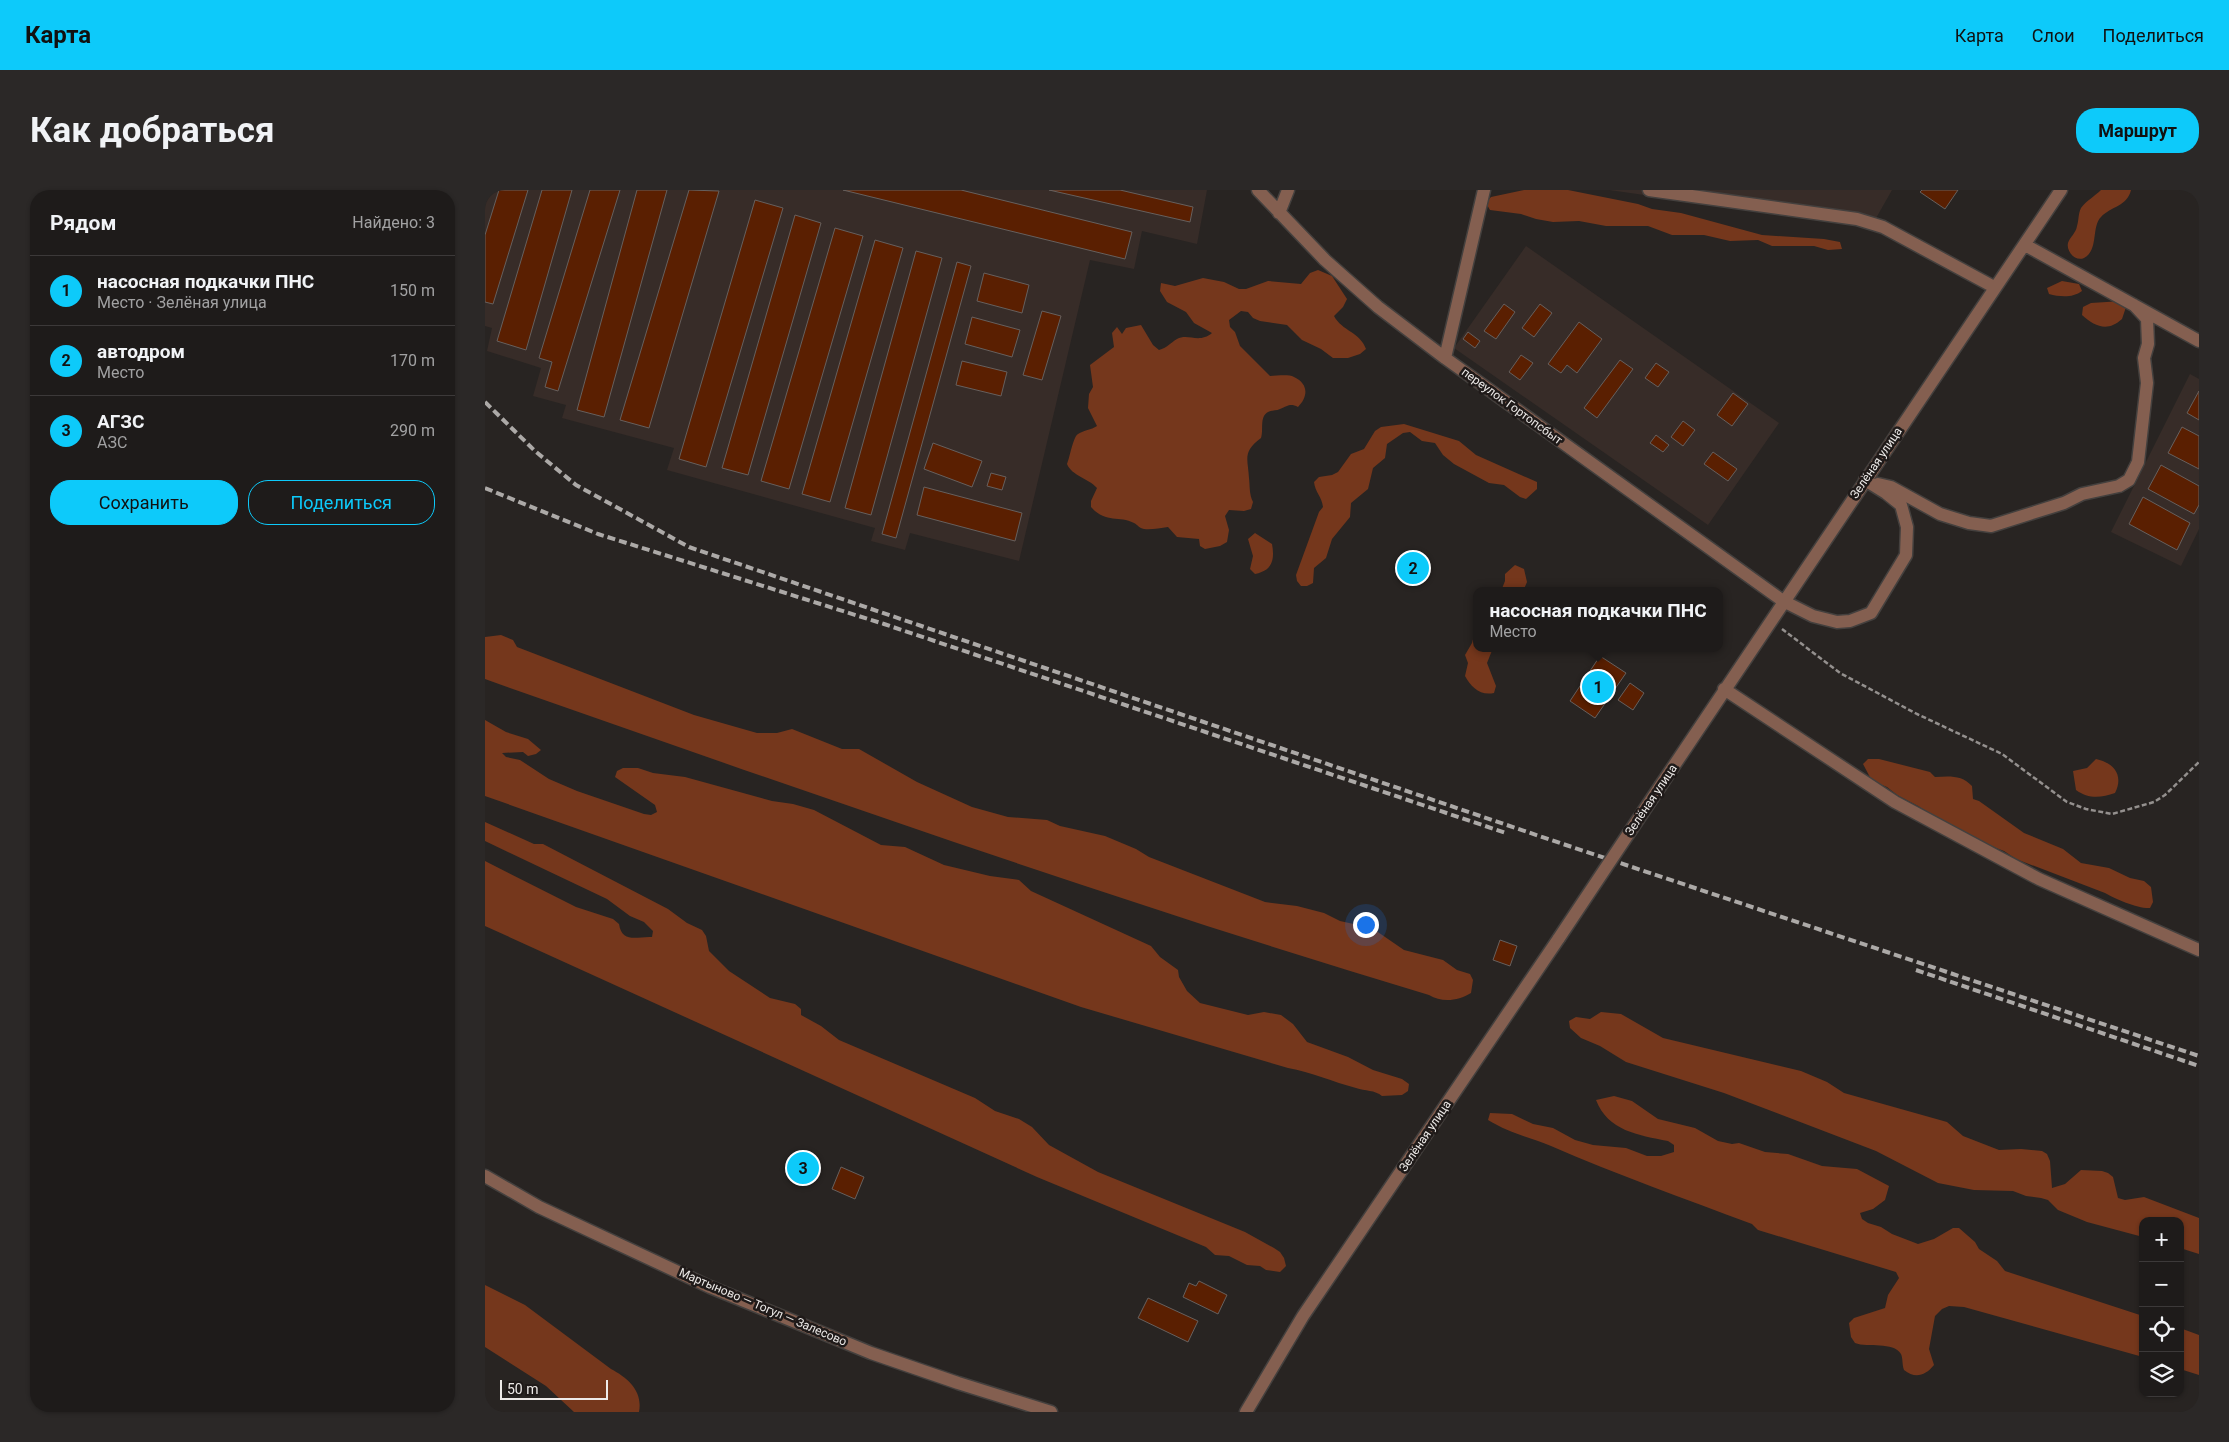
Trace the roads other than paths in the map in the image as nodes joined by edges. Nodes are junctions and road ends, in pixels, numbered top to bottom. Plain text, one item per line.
1 (1258, 190) edge
2 (1288, 190) edge
3 (1484, 190) edge
4 (1649, 190) edge
5 (2061, 190) edge
6 (1279, 213) junction
7 (2025, 245) junction
8 (1994, 287) junction
9 (2134, 305) junction
10 (2199, 341) edge
11 (1445, 358) junction
12 (1865, 480) junction
13 (1783, 601) junction
14 (1725, 689) junction
15 (2199, 950) edge
16 (485, 1176) edge
17 (1051, 1412) edge
18 (1246, 1412) edge

1 - 6 street, переулок Гортопсбыт
2 - 6 street
3 - 11 street
4 - 8 street
5 - 7 street, Зелёная улица
6 - 11 street, переулок Гортопсбыт
7 - 8 street, Зелёная улица
7 - 9 street
8 - 12 street, Зелёная улица
9 - 10 street
9 - 12 street
11 - 13 street, переулок Гортопсбыт
12 - 13 street, Зелёная улица
12 - 13 street, переулок Гортопсбыт
13 - 14 street, Зелёная улица
14 - 15 street
14 - 18 street, Зелёная улица, bridge
16 - 17 street, Мартыново — Тогул — Залесово

